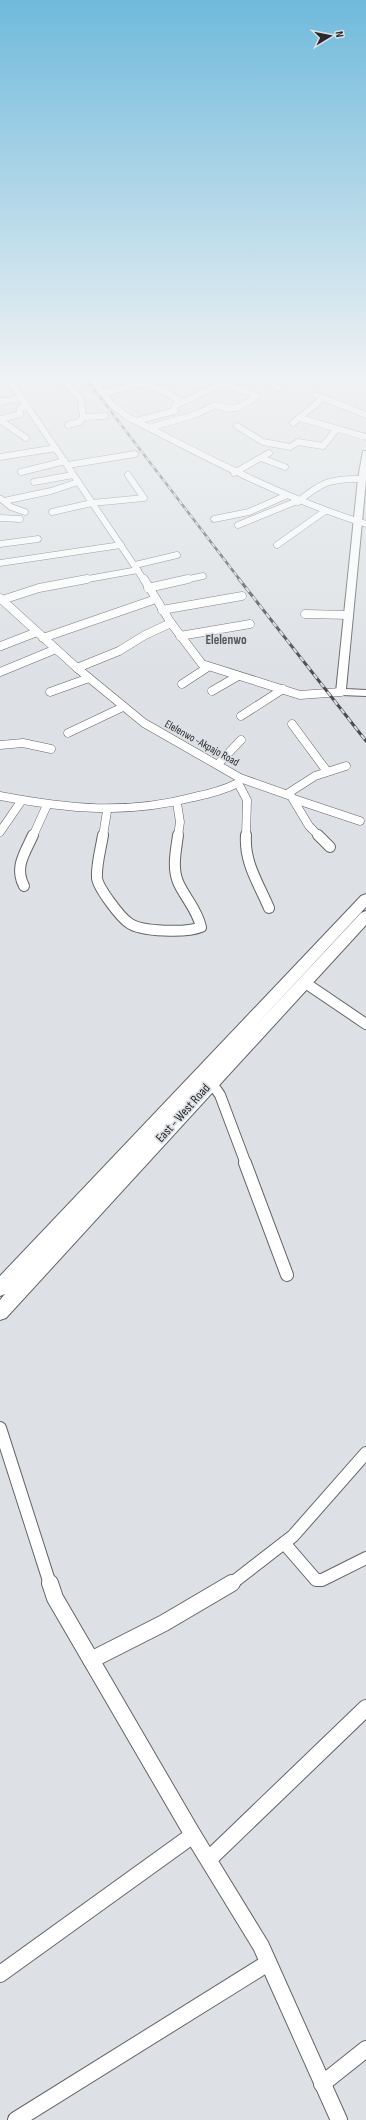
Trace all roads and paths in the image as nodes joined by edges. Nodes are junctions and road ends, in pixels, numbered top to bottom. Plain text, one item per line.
1 (54, 478) edge
2 (75, 478) edge
3 (130, 478) edge
4 (245, 478) edge
5 (362, 479) joint
6 (34, 482) dead end
7 (78, 482) junction
8 (284, 496) junction
9 (2, 499) edge
10 (297, 501) junction
11 (92, 503) junction
12 (325, 511) junction
13 (25, 512) dead end
14 (52, 512) dead end
15 (0, 518) edge
16 (20, 519) dead end
17 (214, 519) dead end
18 (362, 522) edge
19 (238, 525) dead end
20 (38, 539) dead end
21 (0, 544) edge
22 (121, 545) junction
23 (277, 545) dead end
24 (177, 555) dead end
25 (0, 562) edge
26 (136, 568) junction
27 (203, 576) dead end
28 (148, 588) junction
29 (242, 596) dead end
30 (1, 599) edge
31 (156, 599) junction
32 (162, 610) junction
33 (305, 614) dead end
34 (349, 615) junction
35 (171, 623) junction
36 (250, 624) dead end
37 (37, 632) junction
38 (180, 636) junction
39 (43, 638) junction
40 (1, 646) dead end
41 (56, 649) junction
42 (208, 667) junction
43 (77, 668) junction
44 (0, 672) edge
45 (238, 676) junction
46 (89, 678) junction
47 (182, 684) dead end
48 (283, 689) junction
49 (50, 692) dead end
50 (212, 692) dead end
51 (341, 692) junction
52 (366, 693) edge
53 (123, 707) junction
54 (241, 716) dead end
55 (292, 724) dead end
56 (68, 733) dead end
57 (241, 740) dead end
58 (0, 745) edge
59 (51, 749) dead end
60 (218, 764) junction
61 (346, 766) dead end
62 (326, 770) junction
63 (239, 781) junction
64 (0, 796) edge
65 (290, 796) junction
66 (22, 800) junction
67 (177, 803) junction
68 (46, 805) junction
69 (107, 811) junction
70 (360, 821) dead end
71 (0, 832) edge
72 (330, 846) dead end
73 (24, 886) dead end
74 (366, 899) edge
75 (269, 908) dead end
76 (366, 916) edge
77 (304, 982) junction
78 (364, 1019) edge
79 (211, 1082) junction
80 (287, 1275) dead end
81 (0, 1288) edge
82 (0, 1312) edge
83 (0, 1428) edge
84 (366, 1453) edge
85 (284, 1543) junction
86 (366, 1558) edge
87 (91, 1660) junction
88 (366, 1708) edge
89 (192, 1835) junction
90 (209, 1859) junction
91 (268, 1963) junction
92 (0, 1974) edge
93 (366, 2048) edge
94 (322, 2084) junction
95 (16, 2120) edge
96 (339, 2120) edge

1 - 6 street
2 - 7 street
3 - 11 street
4 - 8 street
5 - 10 street
5 - 18 street
7 - 9 street
7 - 11 street
8 - 10 street
8 - 17 street
9 - 13 street
10 - 12 street
10 - 19 street
11 - 14 street
11 - 22 street
12 - 18 street
12 - 23 street
15 - 16 street
18 - 34 street
20 - 21 street
22 - 25 street
22 - 26 street
24 - 26 street
26 - 28 street
26 - 30 street
27 - 28 street
28 - 31 street
29 - 32 street
30 - 37 street, Elelenwo -Akpajo Road
31 - 32 street
31 - 39 street
32 - 35 street
33 - 34 street
34 - 51 street
35 - 38 street
35 - 43 street
36 - 38 street
37 - 39 street, Elelenwo -Akpajo Road
37 - 40 street
38 - 42 street
39 - 41 street, Elelenwo -Akpajo Road
41 - 43 street, Elelenwo -Akpajo Road
41 - 44 street
42 - 45 street
42 - 47 street
43 - 46 street, Elelenwo -Akpajo Road
45 - 48 street
45 - 50 street
46 - 49 street
46 - 53 street, Elelenwo -Akpajo Road
48 - 51 street
48 - 54 street
51 - 52 street
53 - 56 street
53 - 60 street, Elelenwo -Akpajo Road
55 - 62 street
57 - 60 street
58 - 59 street
60 - 63 street, Elelenwo -Akpajo Road
61 - 62 street
62 - 65 street
63 - 65 street
63 - 67 street, Elelenwo -Akpajo Road
63 - 75 street
64 - 66 street, Elelenwo -Akpajo Road
65 - 70 street
65 - 72 street
66 - 68 street, Elelenwo -Akpajo Road
66 - 71 street
67 - 69 street, Elelenwo -Akpajo Road
67 - 69 street
68 - 69 street, Elelenwo -Akpajo Road
68 - 73 street
74 - 81 main road, East - West Road
76 - 77 main road, East - West Road
77 - 78 street
77 - 79 main road, East - West Road
79 - 80 street
79 - 82 main road, East - West Road
83 - 87 street
84 - 85 street
85 - 86 street
85 - 87 street
87 - 89 street
88 - 90 street
89 - 90 street
89 - 92 street
90 - 91 street
91 - 94 street
91 - 95 street
93 - 94 street
94 - 96 street

